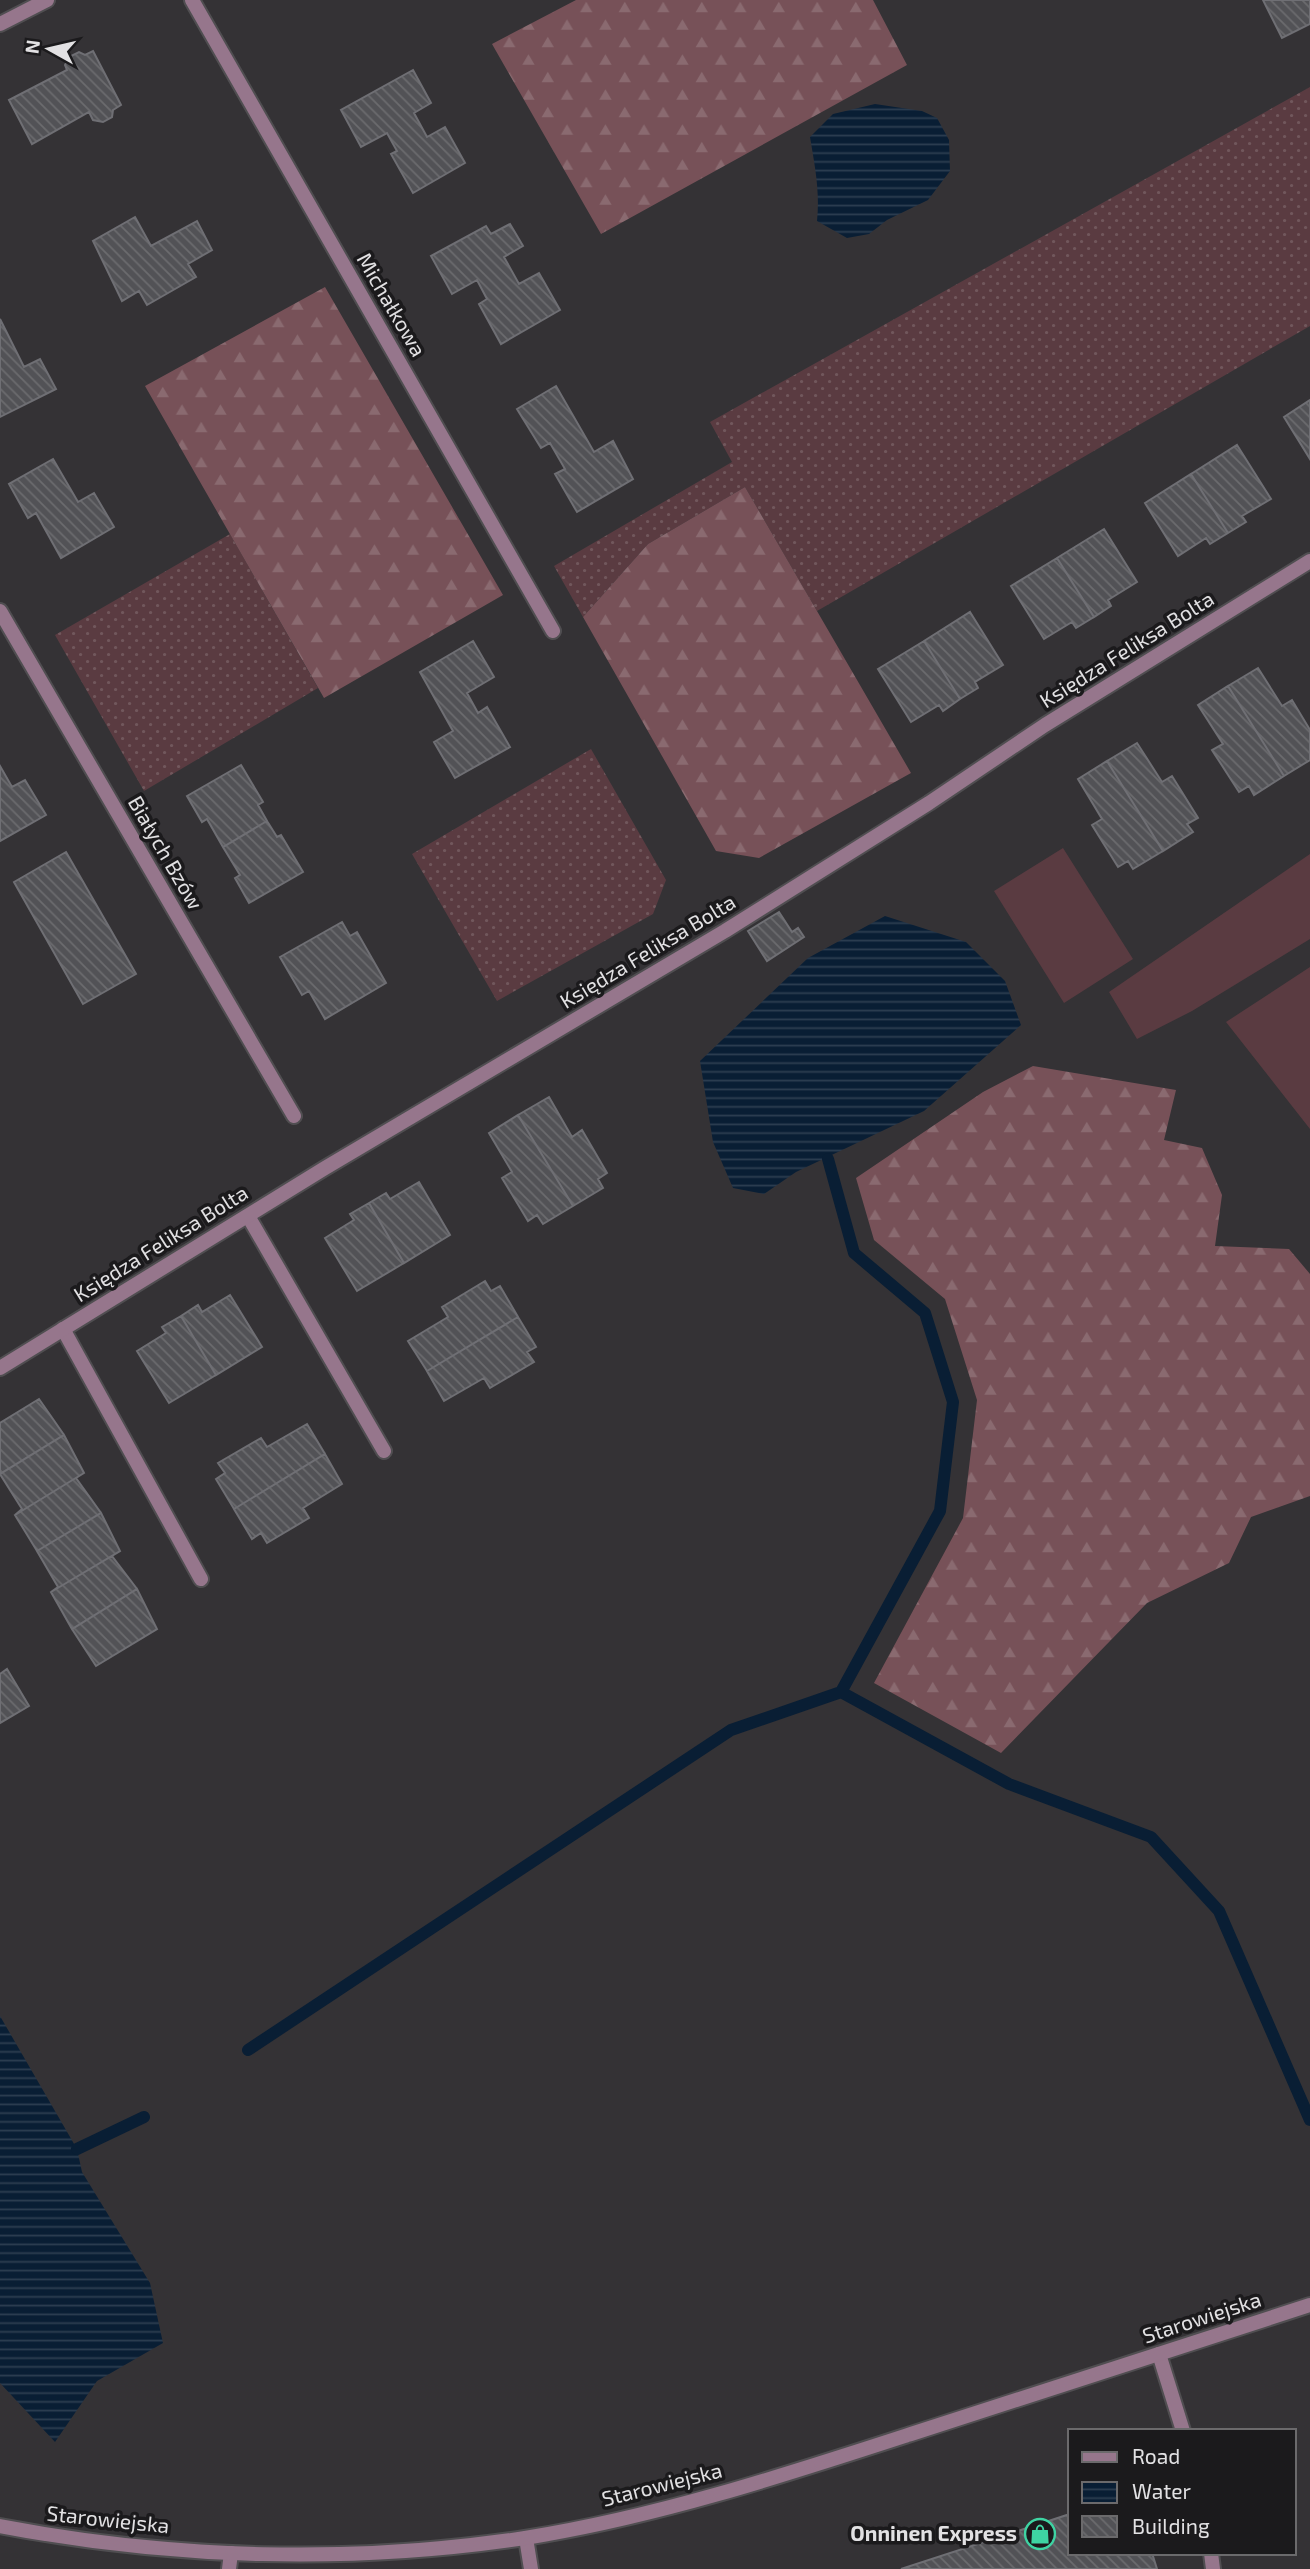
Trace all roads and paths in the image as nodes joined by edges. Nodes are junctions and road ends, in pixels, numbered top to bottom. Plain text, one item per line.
1 (47, 0) edge
2 (192, 0) edge
3 (0, 24) edge
4 (1310, 561) edge
5 (0, 611) edge
6 (553, 631) dead end
7 (294, 1116) dead end
8 (248, 1216) junction
9 (63, 1329) junction
10 (0, 1368) edge
11 (384, 1451) dead end
12 (201, 1579) dead end
13 (1310, 2305) edge
14 (1159, 2354) junction
15 (1182, 2429) edge
16 (0, 2526) edge
17 (526, 2538) junction
18 (231, 2553) junction
19 (229, 2569) edge
20 (531, 2569) edge

1 - 3 street
2 - 6 street, Michałkowa
4 - 8 street, Księdza Feliksa Bolta
5 - 7 street, Białych Bzów
8 - 9 street, Księdza Feliksa Bolta
8 - 11 street
9 - 10 street, Księdza Feliksa Bolta
9 - 12 street
13 - 14 street, Starowiejska
14 - 15 street
14 - 17 street, Starowiejska
16 - 18 street, Starowiejska
17 - 18 street, Starowiejska
17 - 20 street
18 - 19 street

